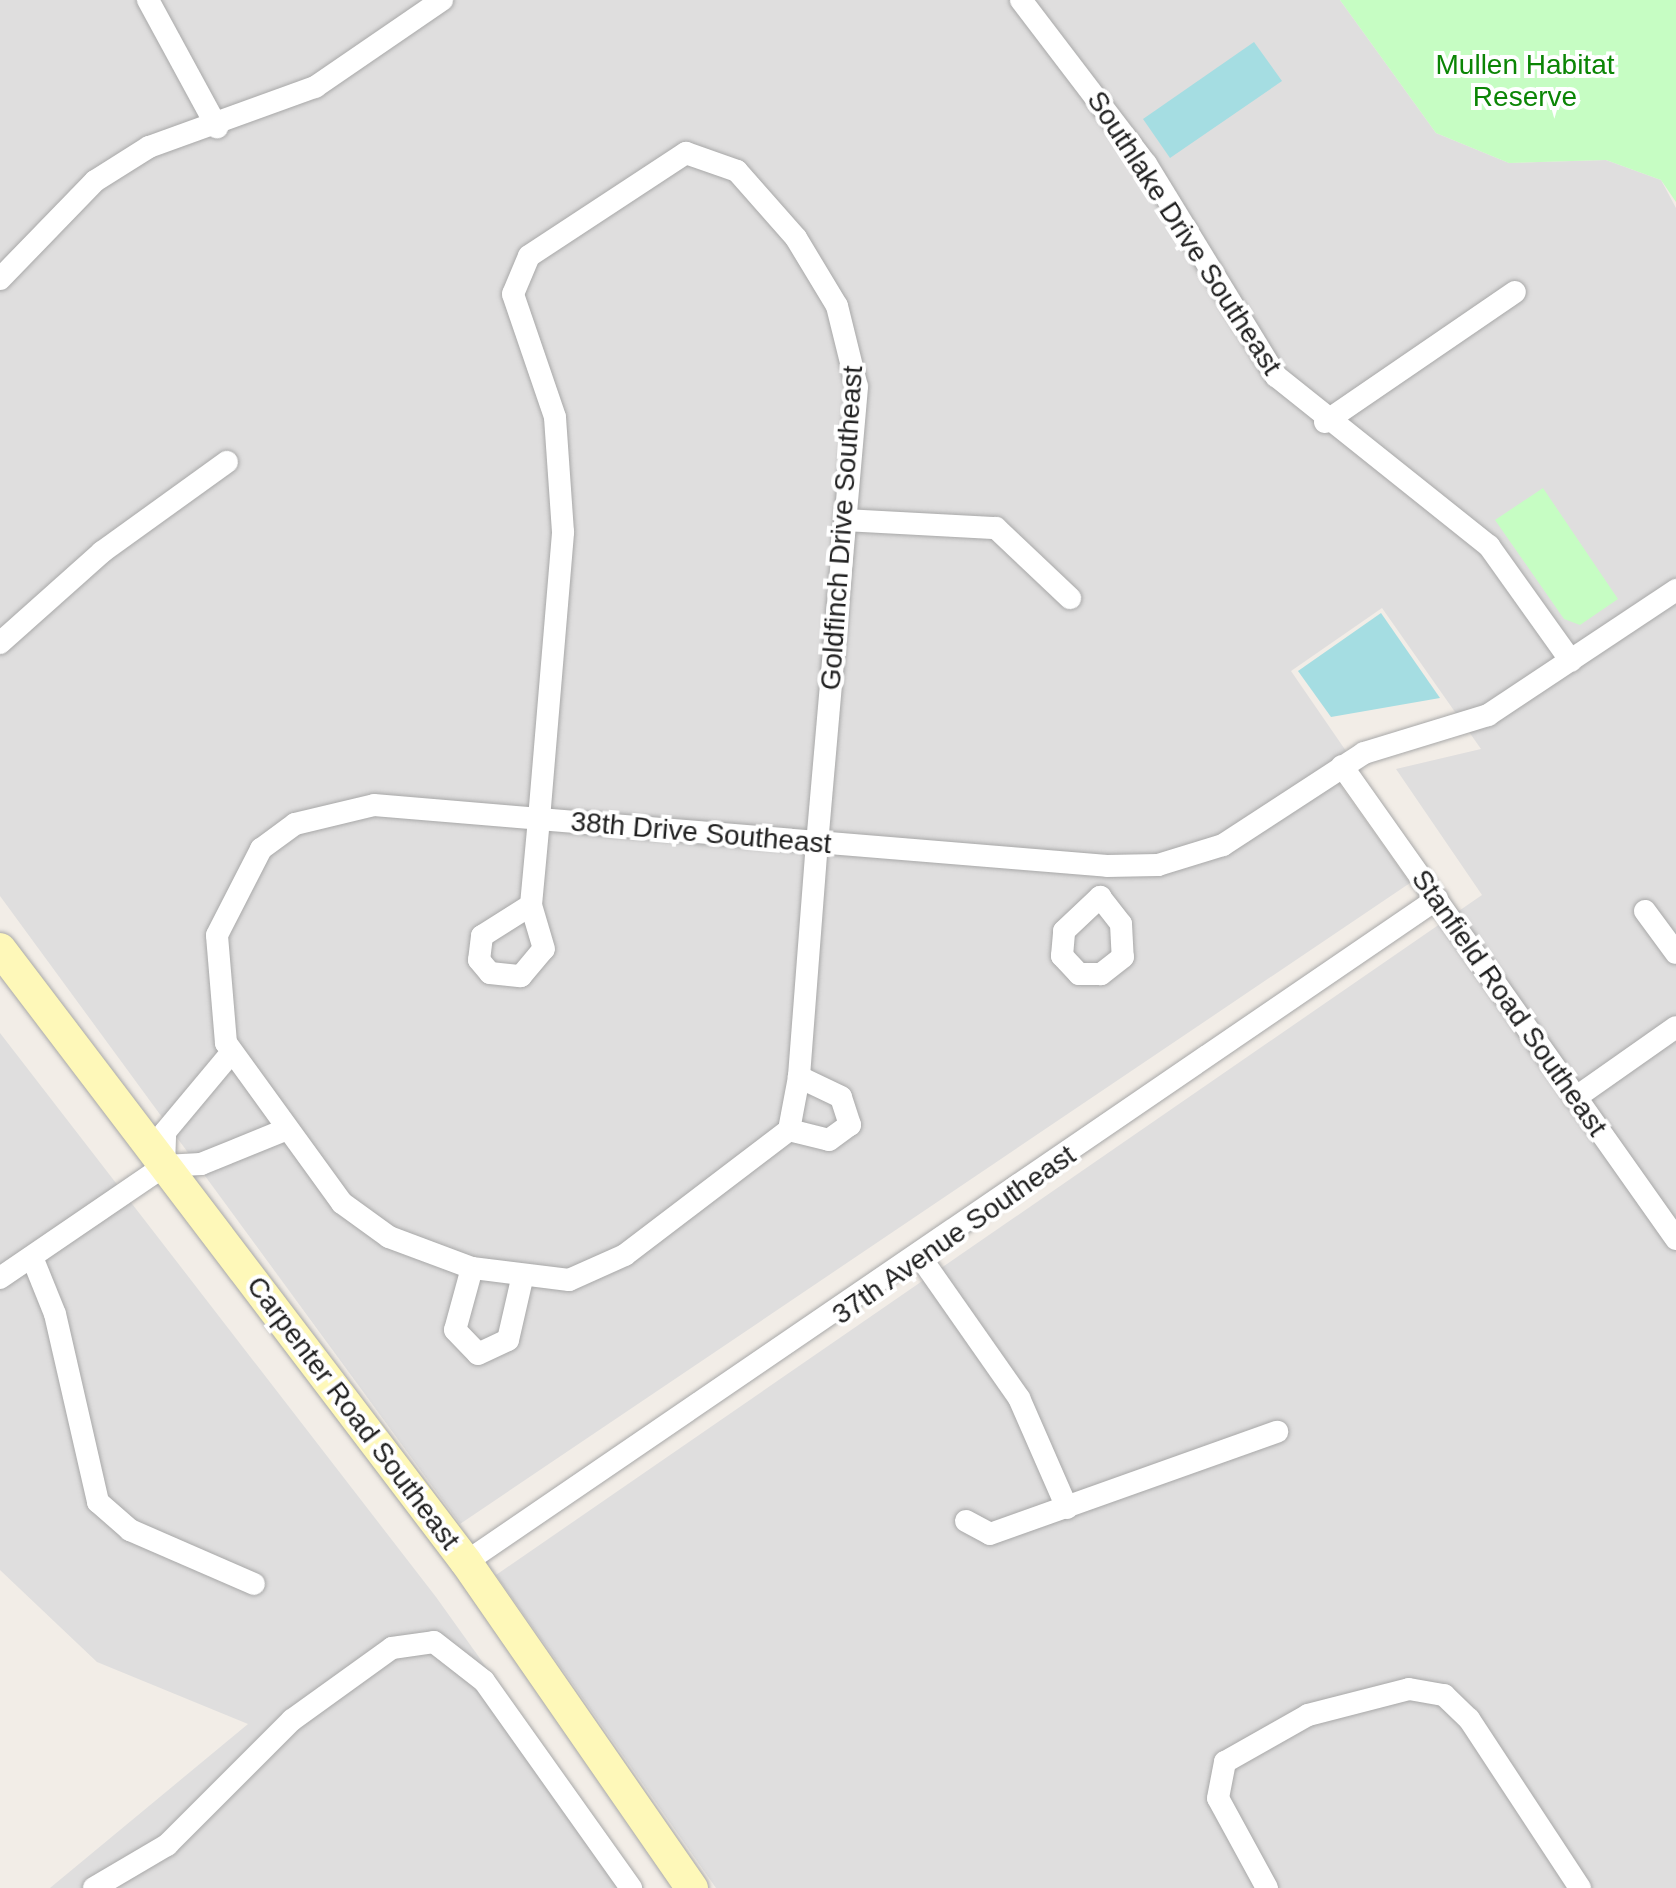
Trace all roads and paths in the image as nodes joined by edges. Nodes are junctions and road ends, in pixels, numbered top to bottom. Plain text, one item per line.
1 (148, 0) edge
2 (442, 0) edge
3 (1021, 0) edge
4 (216, 128) junction
5 (0, 279) edge
6 (1515, 292) dead end
7 (1325, 422) junction
8 (227, 462) dead end
9 (846, 520) junction
10 (1676, 590) edge
11 (1070, 598) dead end
12 (0, 643) edge
13 (1571, 661) junction
14 (1342, 766) junction
15 (538, 819) junction
16 (817, 842) junction
17 (1107, 866) junction
18 (1100, 897) dead end
19 (1436, 899) junction
20 (532, 905) dead end
21 (1646, 910) dead end
22 (0, 949) edge
23 (1676, 953) edge
24 (1676, 1028) edge
25 (232, 1052) junction
26 (800, 1077) junction
27 (1575, 1098) junction
28 (287, 1129) junction
29 (789, 1130) junction
30 (164, 1166) junction
31 (1676, 1239) edge
32 (32, 1257) junction
33 (921, 1258) junction
34 (472, 1268) junction
35 (0, 1278) edge
36 (522, 1279) junction
37 (1277, 1432) dead end
38 (1067, 1508) junction
39 (966, 1522) dead end
40 (466, 1562) junction
41 (254, 1584) dead end
42 (94, 1888) edge
43 (631, 1888) edge
44 (692, 1888) edge
45 (1267, 1888) edge
46 (1580, 1888) edge

1 - 4 street
2 - 4 street
3 - 7 street, Southlake Drive Southeast
4 - 5 street
6 - 7 street
7 - 13 street, Southlake Drive Southeast
8 - 12 street
9 - 11 street
9 - 15 street, Goldfinch Drive Southeast
9 - 16 street, Goldfinch Drive Southeast
10 - 13 street, 38th Drive Southeast
13 - 14 street, 38th Drive Southeast
14 - 17 street, 38th Drive Southeast
14 - 19 street, Stanfield Road Southeast
15 - 16 street, 38th Drive Southeast
15 - 20 street
15 - 25 street, 38th Drive Southeast
16 - 17 street, 38th Drive Southeast
16 - 26 street, Goldfinch Drive Southeast
17 - 18 street
19 - 27 street, Stanfield Road Southeast
19 - 33 street, 37th Avenue Southeast
21 - 23 street
22 - 30 street, Carpenter Road Southeast
24 - 27 street
25 - 28 street, 38th Drive Southeast
25 - 30 street
26 - 29 street, Goldfinch Drive Southeast
26 - 29 street
27 - 31 street, Stanfield Road Southeast
28 - 30 street
28 - 34 street, 38th Drive Southeast
29 - 36 street, 38th Drive Southeast
30 - 32 street
30 - 40 street, Carpenter Road Southeast
32 - 35 street
32 - 41 street
33 - 38 street
33 - 40 street, 37th Avenue Southeast
34 - 36 street, 38th Drive Southeast
34 - 36 street
37 - 38 street
38 - 39 street
40 - 44 street, Carpenter Road Southeast
42 - 43 street
45 - 46 street

